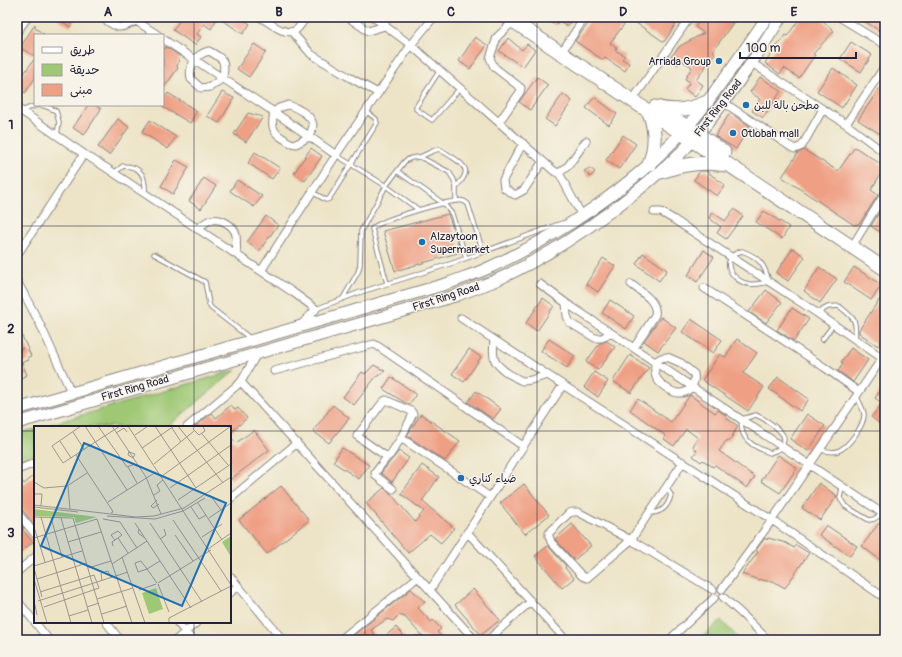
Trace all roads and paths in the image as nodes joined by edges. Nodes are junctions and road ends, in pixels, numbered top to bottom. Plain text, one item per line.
1 (28, 17) edge
2 (101, 17) edge
3 (260, 17) edge
4 (306, 17) edge
5 (349, 17) edge
6 (372, 17) edge
7 (385, 17) edge
8 (434, 17) edge
9 (585, 17) edge
10 (690, 17) edge
11 (767, 17) edge
12 (781, 17) edge
13 (840, 17) edge
14 (134, 18) edge
15 (514, 18) edge
16 (386, 26) junction
17 (17, 32) edge
18 (292, 32) junction
19 (157, 34) edge
20 (164, 40) edge
21 (411, 45) junction
22 (885, 45) edge
23 (565, 47) junction
24 (194, 59) junction
25 (752, 63) junction
26 (885, 66) edge
27 (440, 70) junction
28 (224, 78) junction
29 (460, 88) junction
30 (378, 93) junction
31 (636, 95) junction
32 (707, 102) junction
33 (723, 102) junction
34 (34, 105) edge
35 (46, 106) edge
36 (652, 108) junction
37 (823, 109) junction
38 (19, 110) edge
39 (366, 111) junction
40 (274, 112) junction
41 (499, 122) junction
42 (846, 124) junction
43 (684, 130) junction
44 (58, 136) junction
45 (309, 137) junction
46 (695, 138) junction
47 (586, 141) dead end
48 (523, 143) junction
49 (885, 152) edge
50 (84, 154) junction
51 (336, 155) junction
52 (420, 157) junction
53 (543, 161) junction
54 (351, 165) junction
55 (648, 165) junction
56 (728, 165) junction
57 (397, 171) junction
58 (661, 172) junction
59 (114, 173) junction
60 (559, 173) junction
61 (386, 186) junction
62 (456, 188) junction
63 (312, 192) junction
64 (885, 193) edge
65 (145, 194) junction
66 (456, 201) junction
67 (444, 204) junction
68 (419, 210) junction
69 (654, 212) dead end
70 (582, 216) junction
71 (364, 226) junction
72 (197, 229) junction
73 (372, 229) junction
74 (856, 240) junction
75 (483, 252) junction
76 (154, 254) dead end
77 (237, 255) junction
78 (17, 256) edge
79 (731, 257) junction
80 (466, 258) junction
81 (885, 260) edge
82 (885, 269) edge
83 (261, 271) junction
84 (17, 280) edge
85 (769, 282) junction
86 (387, 283) junction
87 (540, 284) dead end
88 (631, 284) dead end
89 (704, 288) dead end
90 (343, 299) junction
91 (566, 303) junction
92 (316, 310) junction
93 (817, 313) junction
94 (461, 318) dead end
95 (834, 324) junction
96 (298, 328) junction
97 (611, 333) junction
98 (855, 339) junction
99 (494, 340) junction
100 (822, 340) dead end
101 (254, 341) junction
102 (634, 348) junction
103 (258, 352) junction
104 (884, 357) edge
105 (655, 362) junction
106 (274, 371) dead end
107 (548, 375) junction
108 (241, 382) junction
109 (563, 385) junction
110 (692, 387) junction
111 (72, 394) junction
112 (858, 394) junction
113 (17, 409) edge
114 (742, 419) junction
115 (17, 423) edge
116 (188, 426) edge
117 (401, 438) junction
118 (297, 443) junction
119 (523, 446) junction
120 (782, 448) junction
121 (820, 450) junction
122 (386, 457) junction
123 (683, 462) junction
124 (34, 463) edge
125 (810, 465) junction
126 (17, 470) edge
127 (666, 487) junction
128 (842, 488) junction
129 (393, 489) dead end
130 (490, 497) junction
131 (231, 498) edge
132 (17, 512) edge
133 (649, 513) junction
134 (884, 515) edge
135 (772, 520) junction
136 (467, 532) junction
137 (34, 533) edge
138 (631, 540) junction
139 (34, 558) edge
140 (17, 572) edge
141 (231, 577) edge
142 (418, 577) junction
143 (238, 586) junction
144 (722, 589) junction
145 (430, 590) junction
146 (713, 590) junction
147 (231, 593) edge
148 (723, 597) junction
149 (714, 598) junction
150 (885, 598) edge
151 (17, 600) edge
152 (530, 601) junction
153 (34, 621) edge
154 (35, 623) edge
155 (107, 623) edge
156 (178, 623) edge
157 (196, 623) edge
158 (185, 632) junction
159 (49, 640) edge
160 (120, 640) edge
161 (176, 640) edge
162 (192, 640) edge
163 (283, 640) edge
164 (340, 640) edge
165 (418, 640) edge
166 (422, 640) edge
167 (475, 640) edge
168 (488, 640) edge
169 (566, 640) edge
170 (669, 640) edge
171 (768, 640) edge

1 - 17 street
2 - 14 street
3 - 18 street
4 - 18 street
5 - 16 street
6 - 16 street
7 - 16 street
8 - 21 street
9 - 23 street
10 - 31 street
11 - 32 main road, First Ring Road
12 - 25 main road, First Ring Road
13 - 22 street
14 - 19 street
15 - 23 highway
15 - 36 highway
15 - 41 street
16 - 21 street
18 - 30 street
20 - 24 street
21 - 27 street
21 - 30 street
23 - 31 highway
24 - 28 street
24 - 28 street
24 - 28 street
25 - 33 main road, First Ring Road
25 - 37 street
26 - 42 street
27 - 29 street
27 - 29 lane
28 - 40 street
29 - 41 street
30 - 39 street
31 - 36 highway
32 - 36 highway
32 - 43 main road, First Ring Road
33 - 37 street
33 - 46 main road, First Ring Road
34 - 38 lane
35 - 44 lane
36 - 43 highway
36 - 55 highway
37 - 42 street
38 - 44 street
39 - 51 street
39 - 54 lane
40 - 45 street
40 - 45 street
40 - 45 street
41 - 48 street
42 - 49 street
43 - 46 highway
43 - 55 main road, First Ring Road
44 - 50 street
45 - 51 street
46 - 56 highway
46 - 58 main road, First Ring Road
46 - 74 highway
47 - 60 street
48 - 53 street
48 - 53 street
50 - 59 street
50 - 78 street
51 - 54 lane
51 - 63 street
52 - 57 lane
52 - 62 lane
52 - 62 lane
53 - 60 street
54 - 61 lane
54 - 63 lane
55 - 70 main road, First Ring Road
56 - 58 highway
56 - 82 highway
57 - 61 lane
57 - 67 lane
58 - 103 main road, First Ring Road
59 - 65 street
59 - 65 lane
60 - 70 street
61 - 68 lane
61 - 71 lane
62 - 66 lane
63 - 83 street
64 - 74 street
65 - 72 street
66 - 67 lane
66 - 75 lane
67 - 68 lane
67 - 80 lane
68 - 73 lane
69 - 79 street
70 - 75 lane
70 - 96 main road, First Ring Road
71 - 73 lane
71 - 90 lane
72 - 77 street
72 - 77 street
73 - 86 lane
74 - 81 highway
75 - 80 lane
76 - 101 lane
77 - 83 street
79 - 85 street
79 - 85 lane
79 - 85 lane
80 - 86 lane
83 - 92 street
84 - 111 street
85 - 93 street
86 - 90 lane
87 - 91 street
88 - 102 street
89 - 112 street
90 - 92 lane
91 - 97 street
91 - 97 street
92 - 96 street
93 - 95 street
93 - 98 lane
94 - 99 street
95 - 98 street
95 - 100 lane
96 - 101 main road, First Ring Road
97 - 102 street
98 - 104 street
99 - 107 street
99 - 107 street
101 - 111 main road, First Ring Road
102 - 105 street
103 - 108 street
103 - 115 main road, First Ring Road
104 - 112 street
105 - 110 street
105 - 110 street
105 - 110 street
106 - 119 street
107 - 109 street
108 - 116 street
108 - 118 street
109 - 119 street
109 - 123 street
110 - 114 street
111 - 113 main road, First Ring Road
112 - 121 street
112 - 121 lane
114 - 120 street
114 - 120 lane
114 - 120 lane
117 - 122 street
117 - 122 street
117 - 130 street
118 - 131 street
118 - 142 street
119 - 130 street
120 - 125 street
121 - 125 street
122 - 129 street
123 - 127 street
123 - 135 street
124 - 126 street
125 - 128 street
125 - 135 street
127 - 133 street
127 - 133 lane
128 - 134 street
128 - 134 lane
130 - 136 street
132 - 137 street
133 - 138 street
135 - 144 street
135 - 150 street
136 - 145 street
136 - 152 street
138 - 138 street
138 - 146 street
139 - 140 street
141 - 143 street
142 - 145 street
142 - 164 street
143 - 147 street
143 - 163 street
144 - 146 street
144 - 148 street
145 - 167 street
146 - 149 street
148 - 149 street
148 - 171 street
149 - 170 street
151 - 153 street
152 - 168 street
152 - 169 street
154 - 159 street
155 - 160 street
156 - 158 street
157 - 158 street
158 - 161 street
158 - 162 street
165 - 166 street

